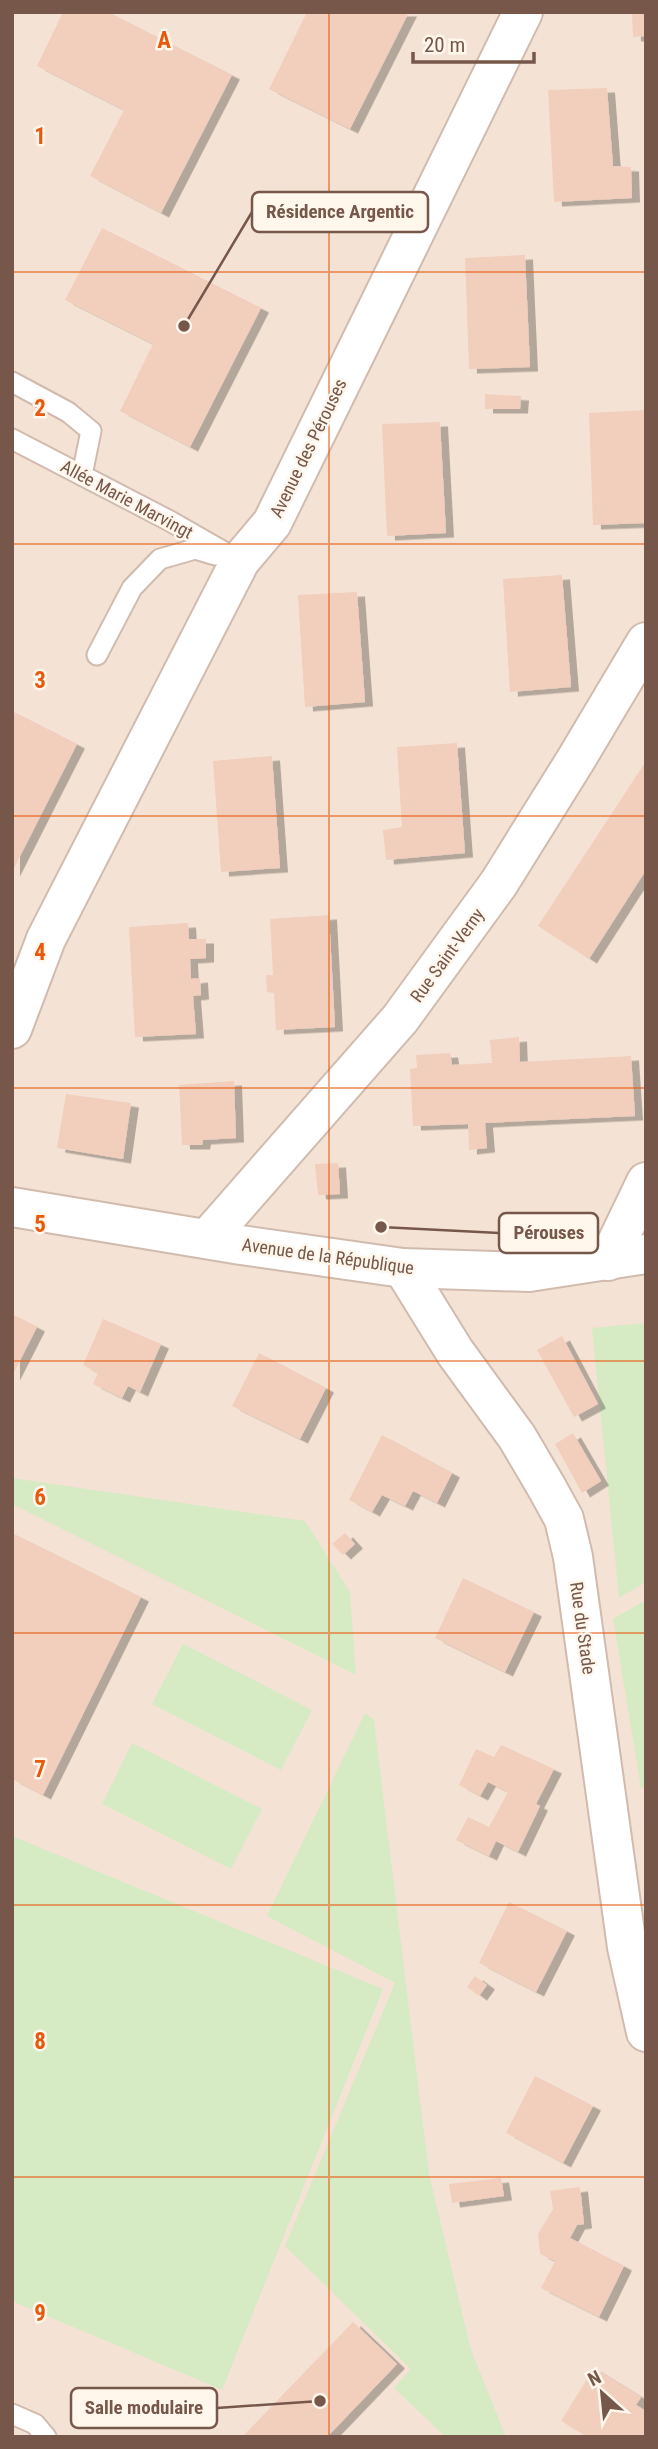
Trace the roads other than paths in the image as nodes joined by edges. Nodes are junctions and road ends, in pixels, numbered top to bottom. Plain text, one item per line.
1 (523, 12) edge
2 (12, 382) edge
3 (12, 439) edge
4 (82, 475) junction
5 (240, 561) junction
6 (646, 642) edge
7 (97, 655) dead end
8 (12, 1030) edge
9 (646, 1182) edge
10 (12, 1207) edge
11 (207, 1239) junction
12 (646, 1254) edge
13 (608, 1261) junction
14 (403, 1268) junction
15 (646, 2032) edge
16 (12, 2414) edge
17 (46, 2437) edge

1 - 5 street, Avenue des Pérouses
2 - 4 lane
3 - 4 lane, Allée Marie Marvingt
4 - 5 lane, Allée Marie Marvingt
5 - 7 lane
5 - 8 street, Avenue des Pérouses
6 - 11 street, Rue Saint-Verny
9 - 13 street
10 - 11 street, Avenue de la République
11 - 14 street, Avenue de la République
12 - 13 street, Avenue de la République
13 - 14 street, Avenue de la République
14 - 15 street, Rue du Stade
16 - 17 lane

